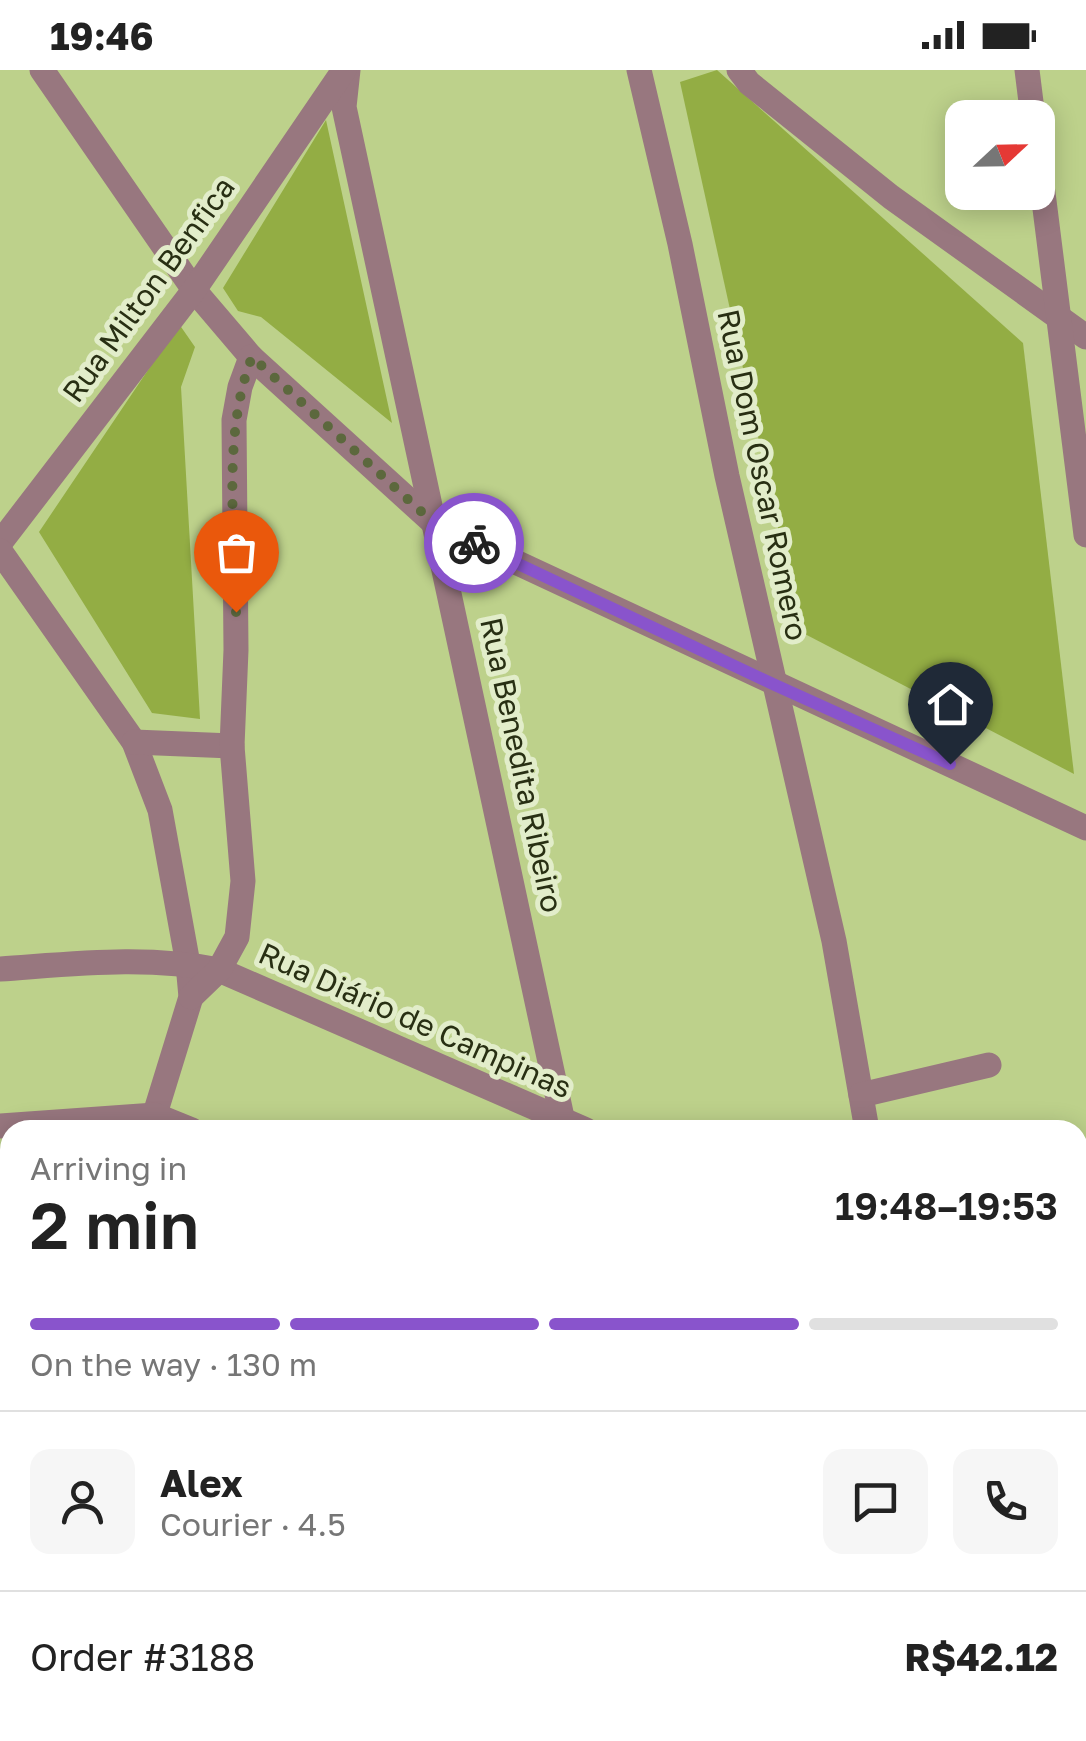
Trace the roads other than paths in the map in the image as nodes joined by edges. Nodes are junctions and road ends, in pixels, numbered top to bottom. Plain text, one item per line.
1 (42, 70) edge
2 (346, 70) edge
3 (639, 70) edge
4 (739, 70) edge
5 (1027, 70) edge
6 (1031, 100) edge
7 (1045, 210) edge
8 (194, 290) junction
9 (1058, 316) junction
10 (1086, 338) edge
11 (252, 357) junction
12 (436, 525) junction
13 (1086, 534) edge
14 (0, 547) edge
15 (775, 685) junction
16 (134, 742) junction
17 (232, 746) junction
18 (1086, 828) edge
19 (188, 964) junction
20 (0, 970) edge
21 (218, 970) junction
22 (191, 997) junction
23 (989, 1064) dead end
24 (861, 1095) junction
25 (154, 1120) edge
26 (560, 1120) edge
27 (573, 1120) edge
28 (865, 1120) edge

1 - 8 street
2 - 8 street, Rua Milton Benfica
2 - 12 street, Rua Benedita Ribeiro
3 - 15 street, Rua Dom Oscar Romero
4 - 9 street
5 - 6 street
7 - 9 street
8 - 11 street
8 - 14 street, Rua Milton Benfica
9 - 10 street
9 - 13 street
11 - 12 street
11 - 17 street
12 - 15 street
12 - 27 street, Rua Benedita Ribeiro
14 - 16 street
15 - 18 street
15 - 24 street, Rua Dom Oscar Romero
16 - 17 street
16 - 19 street
17 - 21 street
19 - 20 street, Rua Diário de Campinas
19 - 21 street, Rua Diário de Campinas
19 - 22 street
21 - 22 street
21 - 26 street, Rua Diário de Campinas
22 - 25 street
23 - 24 street
24 - 28 street, Rua Dom Oscar Romero

